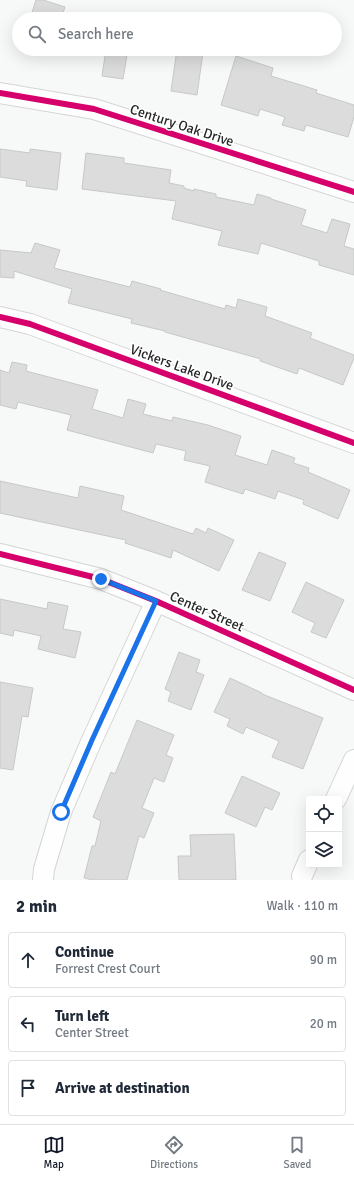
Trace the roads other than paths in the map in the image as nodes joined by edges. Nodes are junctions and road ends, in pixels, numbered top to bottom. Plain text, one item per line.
1 (0, 93) edge
2 (354, 192) edge
3 (0, 317) edge
4 (354, 443) edge
5 (0, 554) edge
6 (156, 601) junction
7 (354, 690) edge
8 (354, 760) edge
9 (337, 796) edge
10 (43, 880) edge

1 - 2 street, Century Oak Drive
3 - 4 street, Vickers Lake Drive
5 - 6 street, Center Street
6 - 7 street, Center Street
6 - 10 street
8 - 9 street

